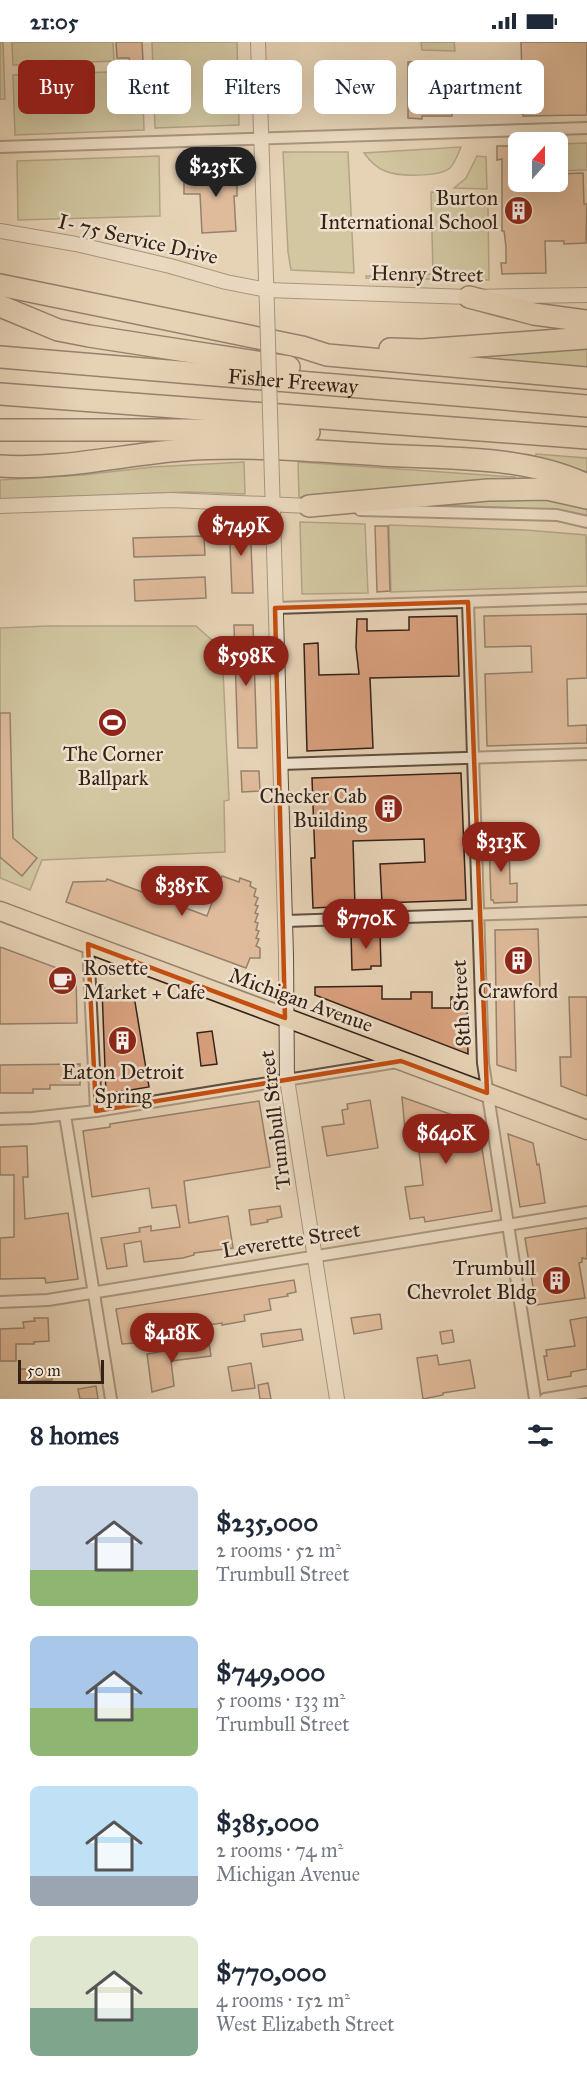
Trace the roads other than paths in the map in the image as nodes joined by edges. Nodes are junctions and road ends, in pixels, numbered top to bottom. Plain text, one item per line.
1 (258, 42) edge
2 (587, 128) edge
3 (261, 139) junction
4 (0, 147) edge
5 (0, 231) edge
6 (0, 285) edge
7 (267, 290) junction
8 (587, 295) edge
9 (469, 297) junction
10 (0, 306) edge
11 (587, 321) edge
12 (587, 338) edge
13 (302, 347) junction
14 (0, 357) edge
15 (587, 378) edge
16 (326, 383) junction
17 (0, 394) edge
18 (587, 406) edge
19 (0, 429) edge
20 (525, 434) junction
21 (587, 438) edge
22 (0, 466) edge
23 (587, 485) edge
24 (587, 498) edge
25 (0, 506) edge
26 (273, 506) junction
27 (309, 506) junction
28 (587, 522) edge
29 (587, 598) edge
30 (468, 602) junction
31 (276, 608) junction
32 (587, 754) edge
33 (474, 758) junction
34 (281, 764) junction
35 (0, 911) edge
36 (587, 911) edge
37 (477, 914) junction
38 (285, 921) junction
39 (88, 944) junction
40 (285, 1018) junction
41 (402, 1062) junction
42 (287, 1079) junction
43 (487, 1093) junction
44 (96, 1111) junction
45 (65, 1115) junction
46 (0, 1119) edge
47 (587, 1130) edge
48 (587, 1212) edge
49 (507, 1224) junction
50 (314, 1255) junction
51 (95, 1293) junction
52 (0, 1302) edge
53 (587, 1392) edge
54 (111, 1399) edge
55 (337, 1399) edge
56 (535, 1399) edge
57 (545, 1399) edge

1 - 3 street, Trumbull Street
2 - 3 street
3 - 4 street
3 - 7 street, Trumbull Street
5 - 7 street, I- 75 Service Drive
6 - 13 highway
7 - 9 street, Henry Street
7 - 26 street, Trumbull Street, bridge
8 - 9 street, Henry Street
9 - 11 highway
10 - 16 highway
12 - 13 highway
13 - 15 highway
14 - 16 highway, Fisher Freeway
16 - 18 highway, Fisher Freeway
17 - 20 highway, Fisher Freeway
19 - 20 highway
20 - 21 highway, Fisher Freeway
22 - 23 highway
24 - 27 highway
25 - 26 street
26 - 27 street
26 - 31 street, Trumbull Street
27 - 28 street
29 - 30 street
30 - 31 street
30 - 33 street, 8th Street
31 - 34 street, Trumbull Street
32 - 33 street
33 - 34 street
33 - 37 street, 8th Street
34 - 38 street, Trumbull Street
35 - 39 main road, Michigan Avenue
36 - 37 street
37 - 38 street
37 - 43 street, 8th Street
38 - 40 street, Trumbull Street
39 - 40 main road, Michigan Avenue
39 - 44 street
40 - 41 main road, Michigan Avenue
40 - 42 street, Trumbull Street
41 - 42 street
41 - 43 main road, Michigan Avenue
42 - 44 street
42 - 50 street, Trumbull Street
43 - 47 main road, Michigan Avenue
43 - 49 street, 8th Street
44 - 45 street
45 - 46 street
45 - 51 street
48 - 49 street, Leverette Street
49 - 50 street, Leverette Street
49 - 56 street, 8th Street
50 - 51 street, Leverette Street
50 - 55 street, Trumbull Street
51 - 52 street, Leverette Street
51 - 54 street
53 - 57 street

